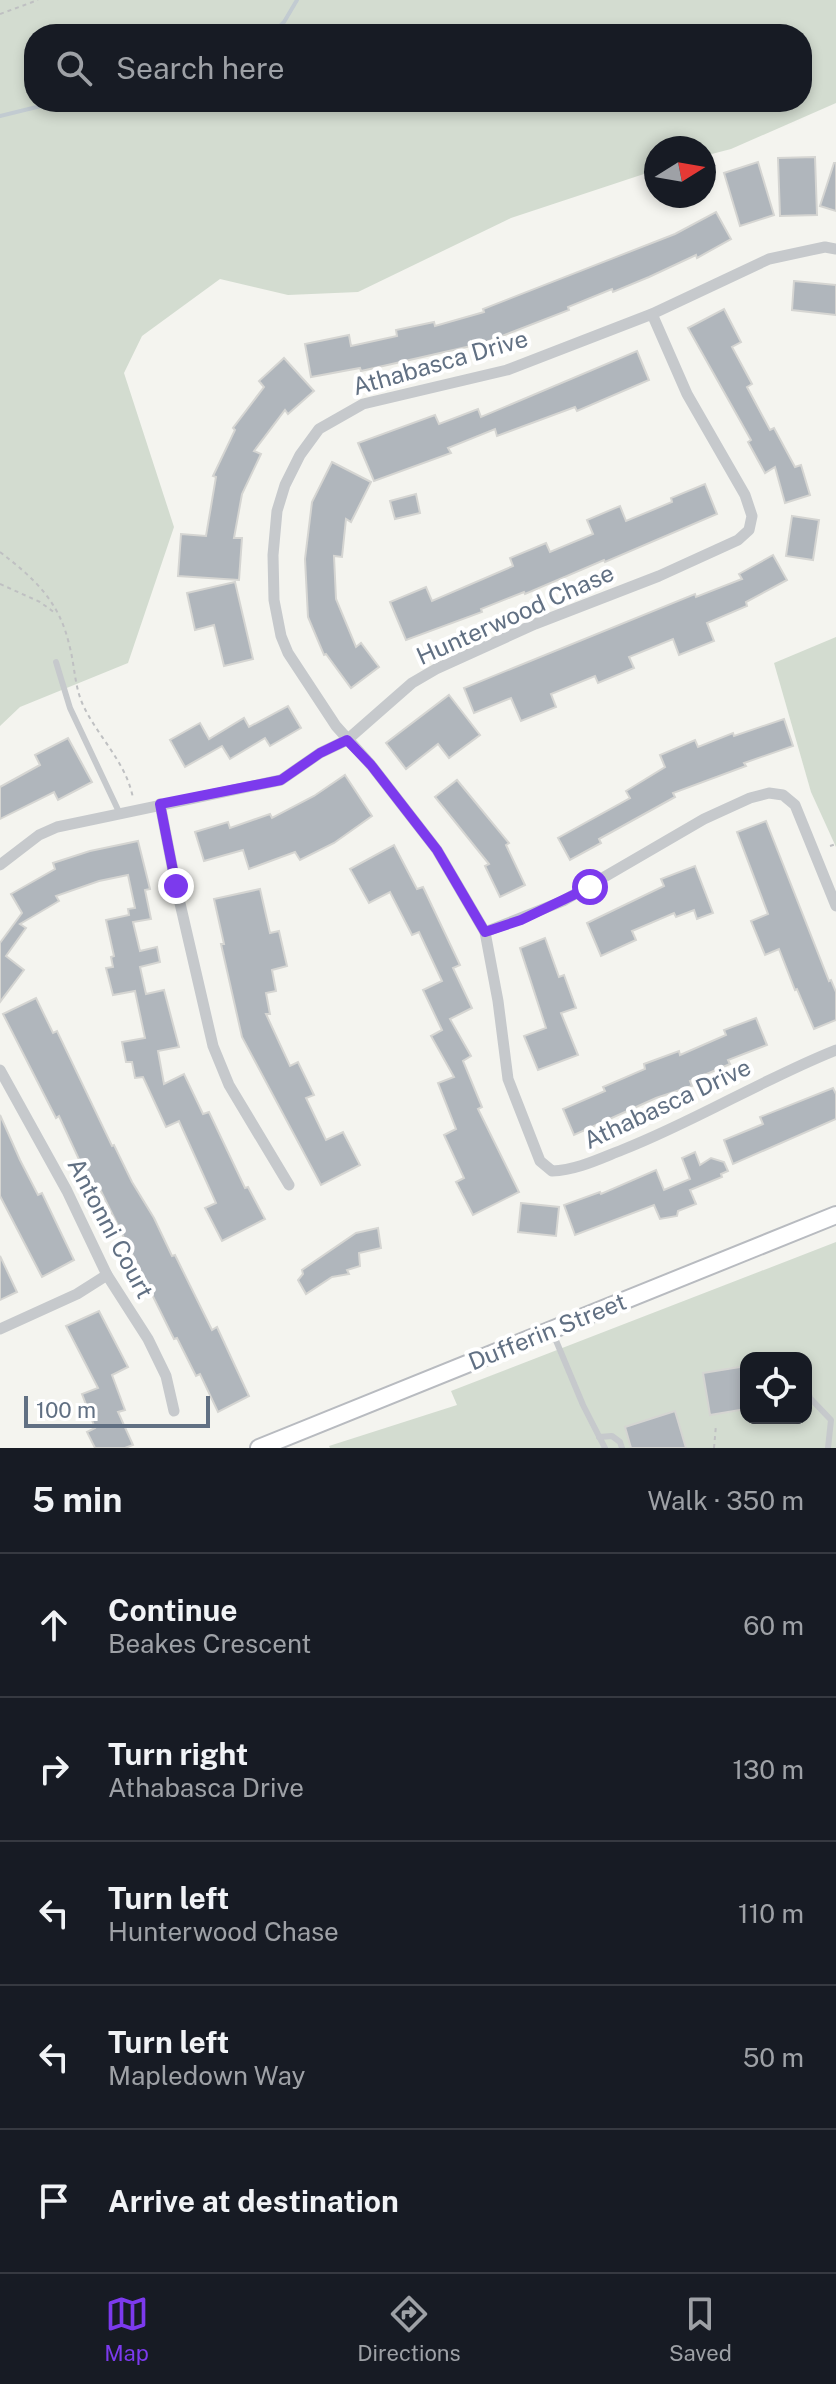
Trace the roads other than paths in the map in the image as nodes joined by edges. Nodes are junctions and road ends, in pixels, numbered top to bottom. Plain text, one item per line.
1 (836, 249) edge
2 (652, 314) junction
3 (56, 662) dead end
4 (347, 740) junction
5 (160, 804) junction
6 (120, 814) junction
7 (0, 865) edge
8 (836, 906) edge
9 (485, 932) junction
10 (836, 1050) edge
11 (0, 1070) edge
12 (289, 1185) dead end
13 (836, 1215) edge
14 (107, 1275) junction
15 (0, 1329) edge
16 (551, 1329) junction
17 (812, 1400) edge
18 (174, 1411) dead end
19 (599, 1437) junction
20 (259, 1448) edge
21 (605, 1448) edge
22 (622, 1448) edge
23 (828, 1448) edge

1 - 2 street, Athabasca Drive
2 - 4 street, Athabasca Drive
2 - 4 street, Hunterwood Chase
3 - 6 lane
4 - 5 street, Hunterwood Chase
4 - 9 street, Athabasca Drive
5 - 6 street, Hunterwood Chase
5 - 12 street
6 - 7 street, Hunterwood Chase
8 - 9 street
9 - 10 street, Athabasca Drive
11 - 14 street, Antonni Court
13 - 16 main road, Dufferin Street
14 - 15 street
14 - 18 street, Antonni Court
16 - 19 lane
16 - 20 main road, Dufferin Street
17 - 23 lane
19 - 21 lane
19 - 22 lane

